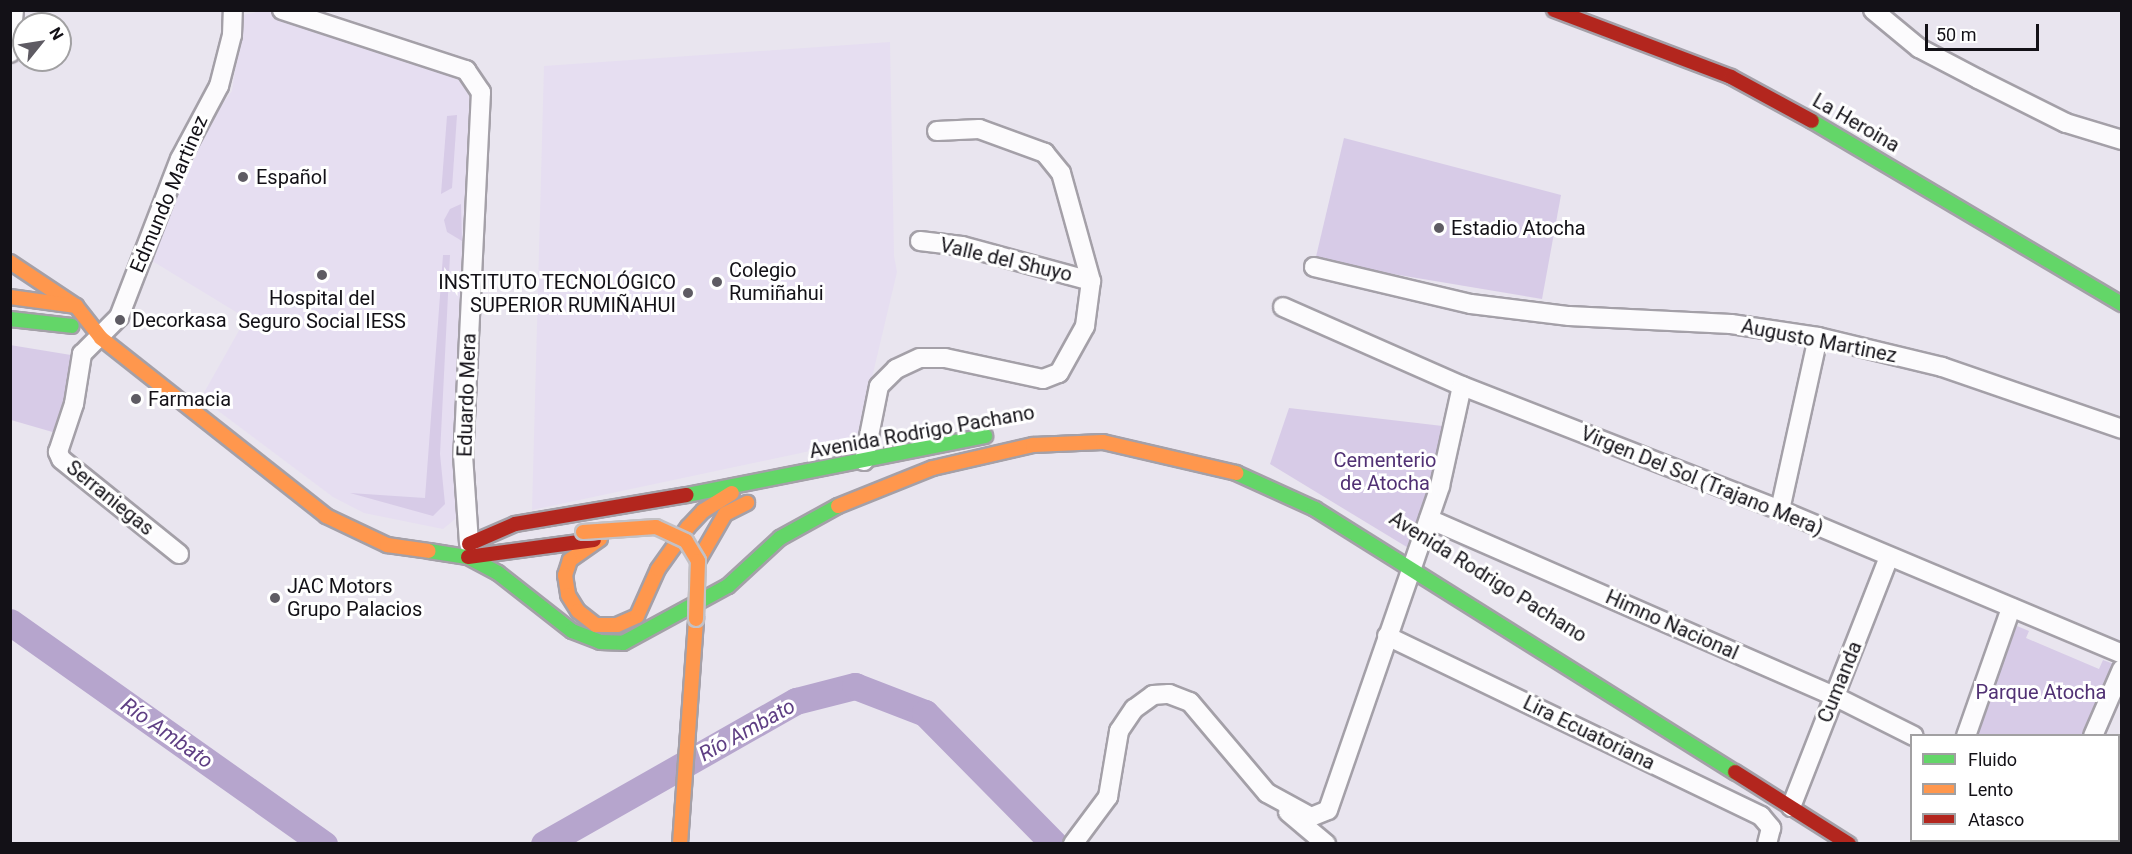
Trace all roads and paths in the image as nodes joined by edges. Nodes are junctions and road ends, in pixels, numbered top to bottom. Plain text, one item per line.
1 (14, 10) edge
2 (233, 10) edge
3 (282, 10) edge
4 (1554, 10) edge
5 (1873, 10) edge
6 (10, 53) edge
7 (937, 131) dead end
8 (2121, 140) edge
9 (920, 241) dead end
10 (10, 262) edge
11 (1314, 267) dead end
12 (1091, 281) junction
13 (10, 283) edge
14 (10, 297) edge
15 (40, 301) junction
16 (2121, 304) edge
17 (76, 306) junction
18 (1283, 307) dead end
19 (10, 319) edge
20 (72, 326) junction
21 (1818, 337) junction
22 (101, 338) junction
23 (1462, 386) junction
24 (1076, 428) dead end
25 (2121, 429) edge
26 (1119, 430) dead end
27 (1000, 434) dead end
28 (1221, 454) dead end
29 (933, 468) junction
30 (865, 469) junction
31 (744, 486) junction
32 (765, 497) dead end
33 (1780, 510) junction
34 (1429, 519) junction
35 (600, 538) junction
36 (468, 551) junction
37 (179, 554) dead end
38 (1889, 557) junction
39 (1412, 560) junction
40 (698, 561) junction
41 (2011, 608) junction
42 (696, 618) junction
43 (1387, 636) junction
44 (2121, 654) edge
45 (2121, 669) edge
46 (1834, 696) junction
47 (1912, 734) edge
48 (1966, 734) edge
49 (2093, 734) edge
50 (1267, 793) junction
51 (1793, 801) junction
52 (1863, 837) dead end
53 (680, 843) edge
54 (1074, 843) edge
55 (1326, 843) edge
56 (1767, 843) edge
57 (1849, 843) edge

1 - 6 street
2 - 22 street, Edmundo Martinez
3 - 36 street, Eduardo Mera
4 - 16 main road, La Heroina
5 - 8 street
7 - 12 street
9 - 12 street, Valle del Shuyo
10 - 17 main road
11 - 21 street, Augusto Martinez
12 - 30 street
13 - 15 main road
14 - 15 main road
15 - 17 main road
15 - 20 main road
17 - 22 main road
18 - 23 street, Virgen Del Sol (Trajano Mera)
19 - 20 main road
20 - 22 main road
21 - 25 street, Augusto Martinez
21 - 33 street
22 - 36 main road
22 - 37 street, Serraniegas
23 - 33 street, Virgen Del Sol (Trajano Mera)
23 - 34 street
24 - 26 main road
27 - 30 main road, Avenida Rodrigo Pachano
28 - 39 main road, Avenida Rodrigo Pachano
29 - 30 main road
29 - 36 main road
29 - 39 main road, Avenida Rodrigo Pachano
30 - 31 main road, Avenida Rodrigo Pachano
31 - 35 main road
31 - 36 main road, Avenida Rodrigo Pachano
32 - 40 main road
33 - 38 street, Virgen Del Sol (Trajano Mera)
34 - 39 street
34 - 46 street, Himno Nacional
35 - 36 main road
35 - 42 main road, bridge
36 - 40 main road, bridge
38 - 41 street, Virgen Del Sol (Trajano Mera)
38 - 46 street, Cumanda
39 - 43 street
39 - 51 main road, Avenida Rodrigo Pachano
40 - 42 main road, bridge
41 - 44 street, Virgen Del Sol (Trajano Mera)
41 - 48 street
42 - 53 main road
43 - 50 street
43 - 56 street, Lira Ecuatoriana
45 - 49 street
46 - 47 street, Himno Nacional
46 - 51 street, Cumanda
50 - 54 street
50 - 55 street
51 - 52 main road, Avenida Rodrigo Pachano
51 - 57 main road, Avenida Rodrigo Pachano

